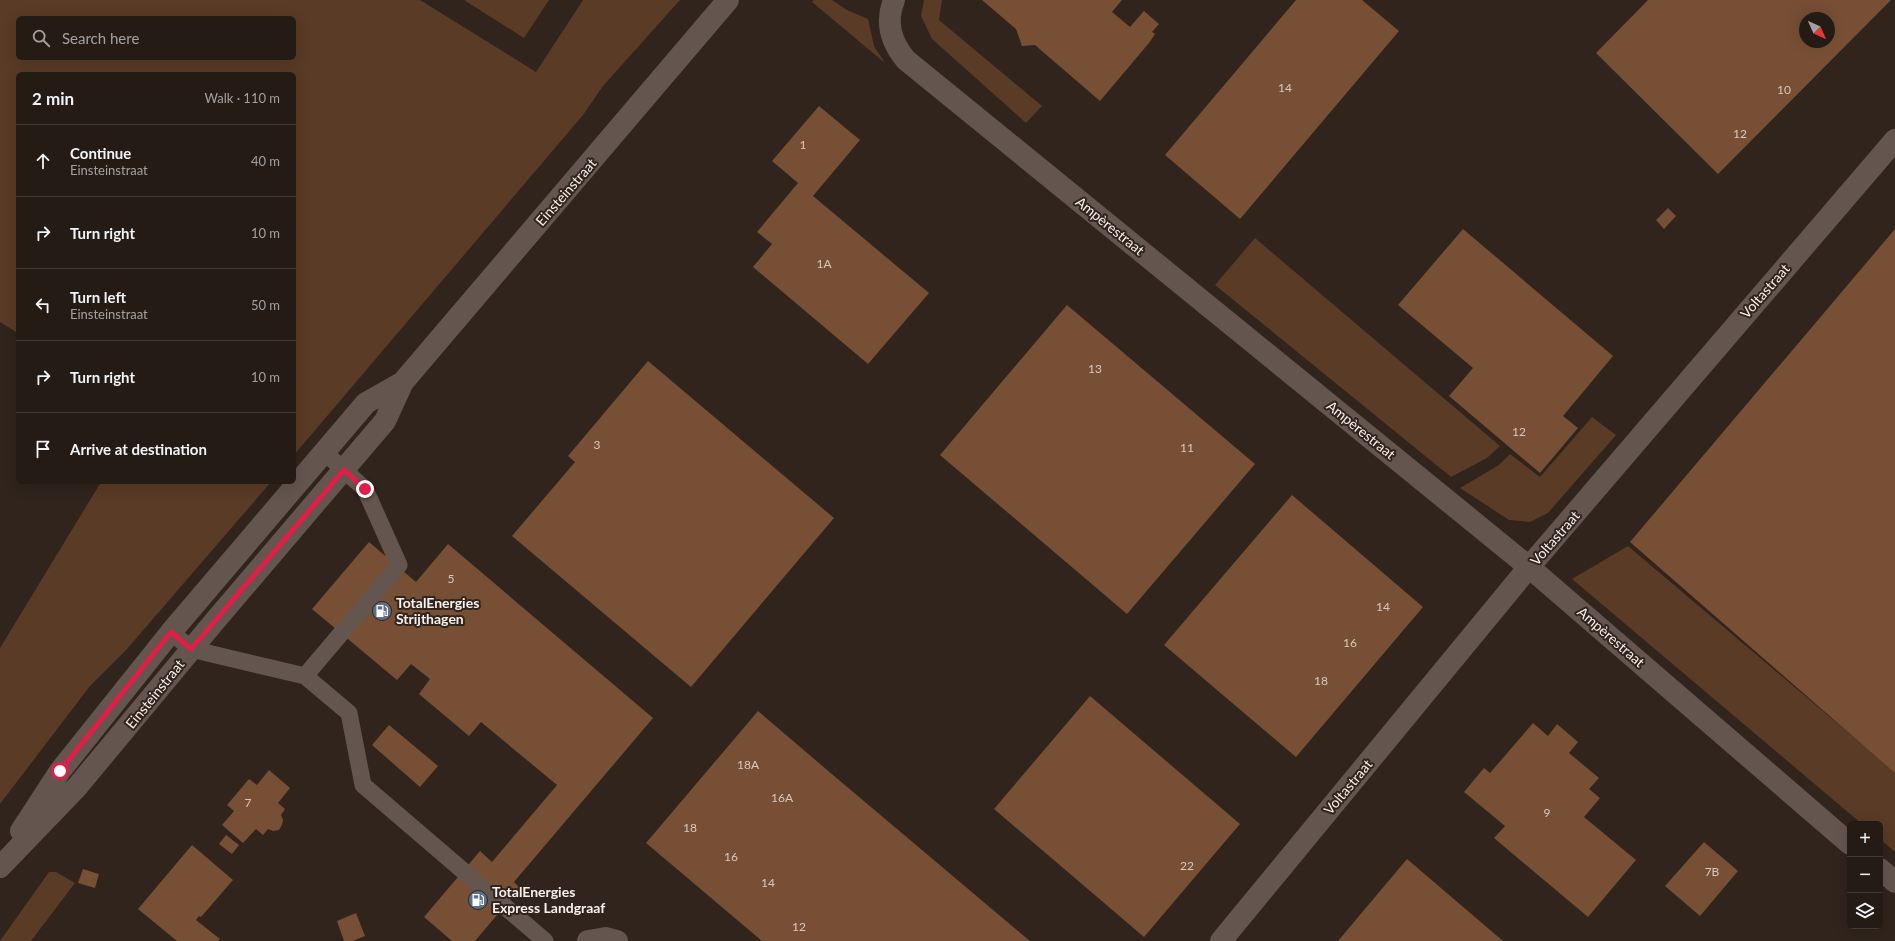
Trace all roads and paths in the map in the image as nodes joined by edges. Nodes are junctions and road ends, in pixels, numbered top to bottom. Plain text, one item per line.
1 (728, 0) edge
2 (892, 6) edge
3 (1895, 140) edge
4 (403, 382) junction
5 (324, 452) junction
6 (344, 470) junction
7 (1529, 567) junction
8 (171, 632) junction
9 (191, 649) junction
10 (305, 676) junction
11 (1847, 841) edge
12 (0, 863) edge
13 (0, 867) edge
14 (1883, 872) edge
15 (1895, 882) edge
16 (546, 941) edge
17 (588, 941) edge
18 (617, 941) edge
19 (1221, 941) edge

1 - 4 street, Einsteinstraat
2 - 7 street, Ampèrestraat
3 - 7 street, Voltastraat
4 - 5 street, Einsteinstraat
4 - 6 street, Einsteinstraat
5 - 6 lane
5 - 8 street, Einsteinstraat
6 - 9 street, Einsteinstraat
6 - 10 lane
7 - 11 street, Ampèrestraat
7 - 19 street, Voltastraat
8 - 9 lane
8 - 12 street, Einsteinstraat
9 - 10 lane
9 - 13 street, Einsteinstraat
10 - 16 lane
14 - 15 street
17 - 18 street

